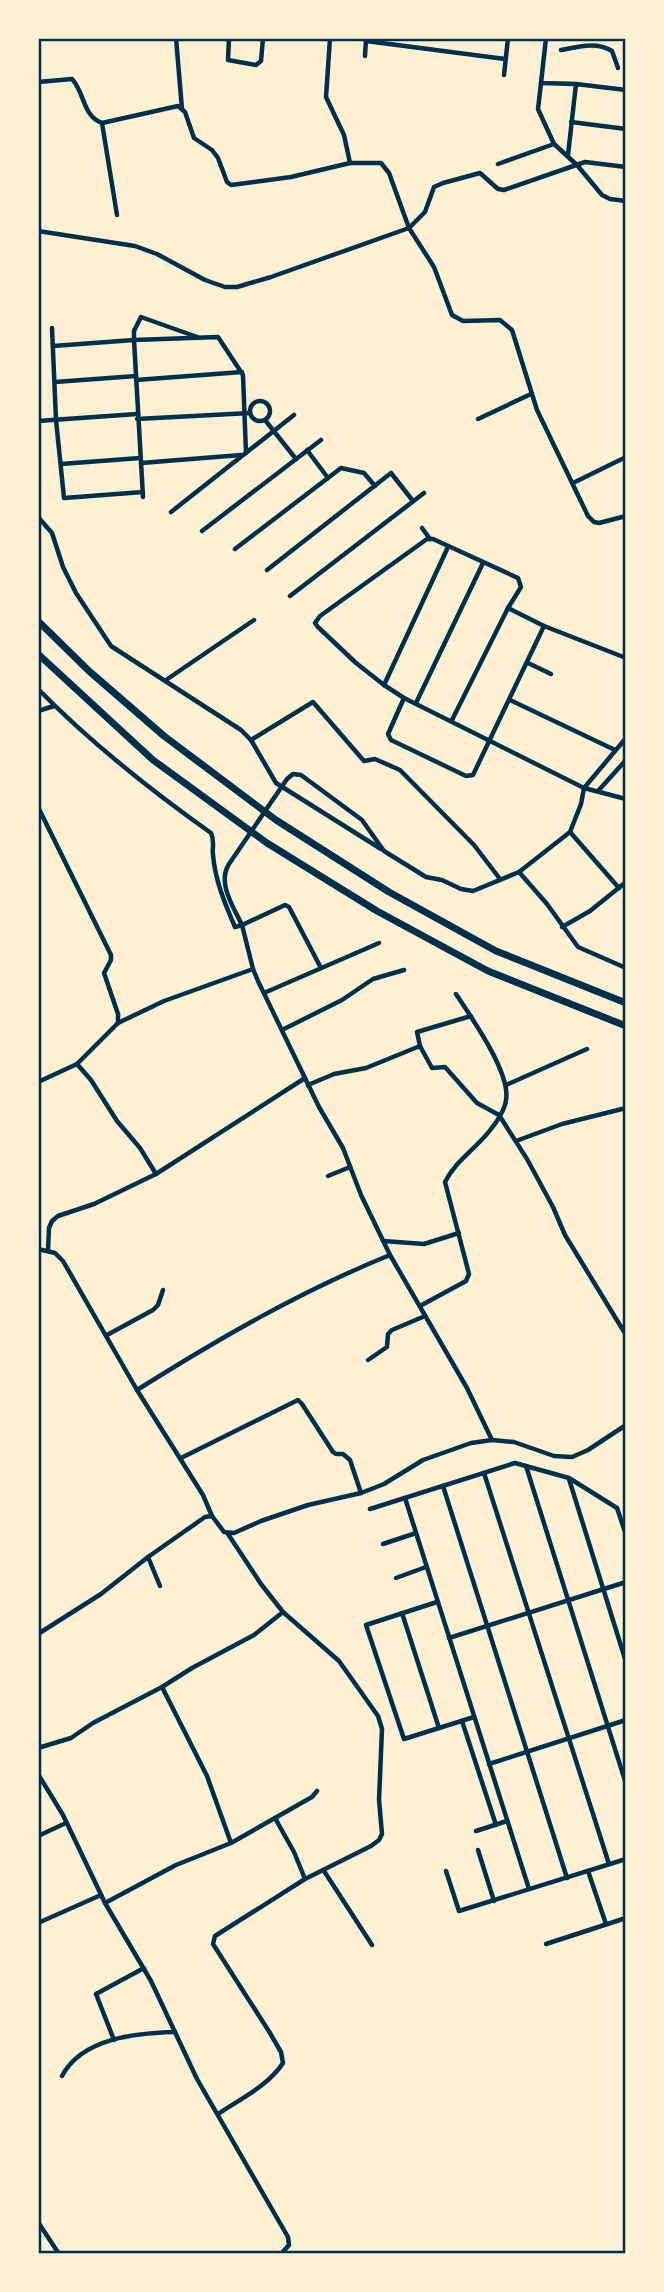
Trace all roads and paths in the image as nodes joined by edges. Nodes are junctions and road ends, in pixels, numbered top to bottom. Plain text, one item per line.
1 (176, 38) edge
2 (229, 38) edge
3 (263, 38) edge
4 (330, 38) edge
5 (508, 38) edge
6 (546, 38) edge
7 (594, 38) edge
8 (366, 40) edge
9 (592, 45) junction
10 (561, 50) dead end
11 (365, 56) dead end
12 (505, 59) junction
13 (618, 68) dead end
14 (504, 75) dead end
15 (38, 82) edge
16 (541, 83) junction
17 (576, 84) junction
18 (625, 90) edge
19 (182, 108) junction
20 (571, 121) junction
21 (102, 122) junction
22 (625, 129) edge
23 (554, 144) junction
24 (568, 156) junction
25 (350, 163) junction
26 (498, 164) dead end
27 (577, 164) junction
28 (625, 167) edge
29 (625, 201) edge
30 (117, 215) dead end
31 (409, 228) junction
32 (38, 231) edge
33 (52, 328) dead end
34 (201, 338) junction
35 (134, 340) junction
36 (53, 346) junction
37 (242, 372) junction
38 (136, 378) junction
39 (55, 382) junction
40 (531, 394) junction
41 (248, 413) junction
42 (294, 415) dead end
43 (137, 416) junction
44 (478, 419) dead end
45 (56, 420) junction
46 (265, 420) junction
47 (38, 421) edge
48 (274, 431) junction
49 (321, 440) dead end
50 (307, 450) junction
51 (245, 454) junction
52 (625, 457) edge
53 (296, 459) junction
54 (140, 461) junction
55 (60, 464) junction
56 (328, 478) junction
57 (573, 483) junction
58 (375, 486) junction
59 (424, 493) dead end
60 (413, 501) junction
61 (171, 512) dead end
62 (625, 516) edge
63 (38, 517) edge
64 (422, 528) dead end
65 (202, 531) dead end
66 (430, 539) junction
67 (448, 547) junction
68 (234, 550) dead end
69 (483, 564) junction
70 (267, 570) dead end
71 (290, 596) dead end
72 (508, 608) junction
73 (254, 620) dead end
74 (38, 621) edge
75 (544, 626) junction
76 (38, 654) edge
77 (625, 658) edge
78 (528, 663) junction
79 (551, 674) dead end
80 (166, 680) junction
81 (384, 685) junction
82 (38, 689) edge
83 (404, 698) junction
84 (510, 700) junction
85 (416, 703) junction
86 (54, 705) junction
87 (38, 711) edge
88 (452, 720) junction
89 (625, 738) edge
90 (251, 740) junction
91 (490, 740) junction
92 (615, 750) junction
93 (625, 760) edge
94 (584, 788) junction
95 (598, 791) junction
96 (625, 799) edge
97 (38, 807) edge
98 (569, 832) junction
99 (384, 851) junction
100 (519, 872) junction
101 (500, 879) junction
102 (625, 882) edge
103 (619, 888) junction
104 (242, 925) junction
105 (562, 927) junction
106 (379, 943) dead end
107 (321, 968) junction
108 (625, 968) edge
109 (253, 969) junction
110 (404, 970) dead end
111 (264, 993) junction
112 (456, 994) dead end
113 (625, 1003) edge
114 (471, 1016) junction
115 (118, 1023) junction
116 (625, 1026) edge
117 (282, 1030) junction
118 (420, 1046) junction
119 (587, 1049) dead end
120 (77, 1064) junction
121 (305, 1078) junction
122 (38, 1082) edge
123 (308, 1085) junction
124 (506, 1085) junction
125 (625, 1108) edge
126 (499, 1115) junction
127 (516, 1141) junction
128 (350, 1167) junction
129 (156, 1174) junction
130 (328, 1176) dead end
131 (459, 1233) junction
132 (383, 1241) junction
133 (38, 1249) edge
134 (48, 1251) junction
135 (390, 1255) junction
136 (163, 1290) dead end
137 (420, 1306) junction
138 (425, 1316) junction
139 (107, 1335) junction
140 (625, 1335) edge
141 (368, 1360) dead end
142 (137, 1390) junction
143 (625, 1424) edge
144 (492, 1440) junction
145 (181, 1458) junction
146 (526, 1466) junction
147 (484, 1473) junction
148 (569, 1478) junction
149 (443, 1486) junction
150 (361, 1493) junction
151 (405, 1498) junction
152 (370, 1509) dead end
153 (212, 1516) junction
154 (416, 1533) junction
155 (228, 1534) junction
156 (625, 1535) edge
157 (383, 1544) dead end
158 (148, 1557) junction
159 (426, 1567) junction
160 (396, 1578) dead end
161 (625, 1582) edge
162 (160, 1586) dead end
163 (603, 1589) junction
164 (568, 1601) junction
165 (438, 1602) junction
166 (283, 1612) junction
167 (402, 1613) junction
168 (529, 1613) junction
169 (487, 1626) junction
170 (38, 1634) edge
171 (449, 1638) junction
172 (625, 1662) edge
173 (162, 1687) junction
174 (474, 1717) junction
175 (625, 1720) edge
176 (462, 1721) junction
177 (607, 1726) junction
178 (439, 1728) junction
179 (569, 1738) junction
180 (38, 1748) edge
181 (527, 1752) junction
182 (489, 1764) junction
183 (38, 1774) edge
184 (625, 1784) edge
185 (317, 1791) dead end
186 (275, 1818) junction
187 (507, 1821) junction
188 (66, 1823) junction
189 (496, 1825) junction
190 (476, 1831) dead end
191 (38, 1836) edge
192 (231, 1843) junction
193 (478, 1850) dead end
194 (625, 1859) edge
195 (609, 1864) junction
196 (324, 1871) junction
197 (446, 1871) dead end
198 (588, 1871) junction
199 (567, 1878) junction
200 (305, 1879) junction
201 (529, 1889) junction
202 (101, 1895) junction
203 (494, 1900) junction
204 (105, 1903) junction
205 (625, 1918) edge
206 (38, 1923) edge
207 (606, 1924) junction
208 (546, 1944) dead end
209 (372, 1945) dead end
210 (144, 1968) junction
211 (175, 2032) junction
212 (114, 2040) junction
213 (62, 2076) dead end
214 (218, 2114) junction
215 (38, 2222) edge
216 (59, 2253) edge
217 (281, 2253) edge

1 - 19 street
2 - 3 street
4 - 25 street
5 - 12 street
6 - 16 street
7 - 9 street
8 - 11 street
8 - 12 street
9 - 10 street
9 - 13 street
12 - 14 street
15 - 21 street
16 - 17 street
16 - 23 street
17 - 18 street
17 - 20 street
19 - 21 street
19 - 25 street
20 - 22 street
20 - 24 street
21 - 30 street
23 - 24 street
23 - 26 street
24 - 27 street
25 - 31 street
27 - 28 street
27 - 29 street
27 - 31 street
31 - 32 street
31 - 40 street
33 - 36 street
34 - 35 street
34 - 35 street
34 - 37 street
35 - 36 street
35 - 38 street
36 - 39 street
37 - 38 street
37 - 41 street
38 - 39 street
38 - 43 street
39 - 45 street
40 - 44 street
40 - 57 street
41 - 43 street
41 - 46 street
41 - 46 street
41 - 51 street
42 - 48 street
43 - 45 street
43 - 54 street
45 - 47 street
45 - 55 street
46 - 48 street
48 - 51 street
48 - 53 street
49 - 50 street
50 - 53 street
50 - 56 street
51 - 54 street
51 - 61 street
52 - 57 street
53 - 65 street
54 - 55 street
54 - 55 street
56 - 58 street
56 - 68 street
57 - 62 street
58 - 60 street
58 - 70 street
59 - 60 street
60 - 71 street
63 - 80 street
64 - 66 street
66 - 67 street
66 - 81 street
67 - 69 street
67 - 81 street
69 - 72 street
69 - 85 street
72 - 75 street
72 - 88 street
73 - 80 street
74 - 113 highway
75 - 77 street
75 - 78 street
76 - 116 highway
78 - 79 street
78 - 84 street
80 - 90 street
81 - 83 street
82 - 86 street
83 - 85 street
83 - 91 street
84 - 91 street
84 - 92 street
85 - 88 street
86 - 87 street
86 - 104 street
88 - 91 street
89 - 92 street
90 - 99 street
90 - 101 street
91 - 94 street
92 - 94 street
93 - 95 street
94 - 95 street
94 - 98 street
95 - 96 street
97 - 115 street
98 - 100 street
98 - 103 street
99 - 101 street
99 - 104 street
100 - 101 street
100 - 105 street
102 - 103 street
103 - 105 street
104 - 107 street
104 - 109 street
105 - 108 street
106 - 107 street
107 - 111 street
109 - 111 street
109 - 115 street
110 - 117 street
111 - 117 street
112 - 114 street
114 - 118 street
114 - 124 street
115 - 120 street
117 - 121 street
118 - 123 street
118 - 126 street
119 - 124 street
120 - 122 street
120 - 129 street
121 - 123 street
121 - 129 street
123 - 128 street
124 - 126 street
125 - 127 street
126 - 127 street
126 - 131 street
127 - 140 street
128 - 130 street
128 - 132 street
129 - 134 street
131 - 132 street
131 - 137 street
132 - 135 street
133 - 134 street
134 - 139 street
135 - 137 street
135 - 142 street
136 - 139 street
137 - 138 street
138 - 141 street
138 - 144 street
139 - 142 street
142 - 145 street
143 - 144 street
144 - 150 street
145 - 150 street
145 - 153 street
146 - 147 street
146 - 148 street
146 - 164 street
147 - 149 street
147 - 168 street
148 - 156 street
148 - 163 street
149 - 151 street
149 - 169 street
150 - 155 street
151 - 152 street
151 - 154 street
153 - 155 street
153 - 158 street
154 - 157 street
154 - 159 street
155 - 166 street
158 - 162 street
158 - 170 street
159 - 160 street
159 - 165 street
161 - 163 street
163 - 164 street
163 - 172 street
164 - 168 street
164 - 177 street
165 - 167 street
165 - 171 street
166 - 173 street
166 - 196 street
167 - 178 street
167 - 178 street
168 - 169 street
168 - 179 street
169 - 171 street
169 - 181 street
171 - 174 street
173 - 180 street
173 - 192 street
174 - 176 street
174 - 182 street
175 - 177 street
176 - 178 street
176 - 189 street
177 - 179 street
177 - 184 street
179 - 181 street
179 - 195 street
181 - 182 street
181 - 199 street
182 - 187 street
183 - 188 street
185 - 186 street
186 - 192 street
186 - 200 street
187 - 189 street
187 - 201 street
188 - 191 street
188 - 202 street
189 - 190 street
192 - 204 street
193 - 203 street
194 - 195 street
195 - 198 street
196 - 200 street
196 - 209 street
197 - 203 street
198 - 199 street
198 - 207 street
199 - 201 street
200 - 214 street
201 - 203 street
202 - 204 street
202 - 206 street
204 - 210 street
205 - 207 street
207 - 208 street
210 - 211 street
210 - 212 street
211 - 212 street
211 - 214 street
212 - 213 street
214 - 217 street
215 - 216 street

